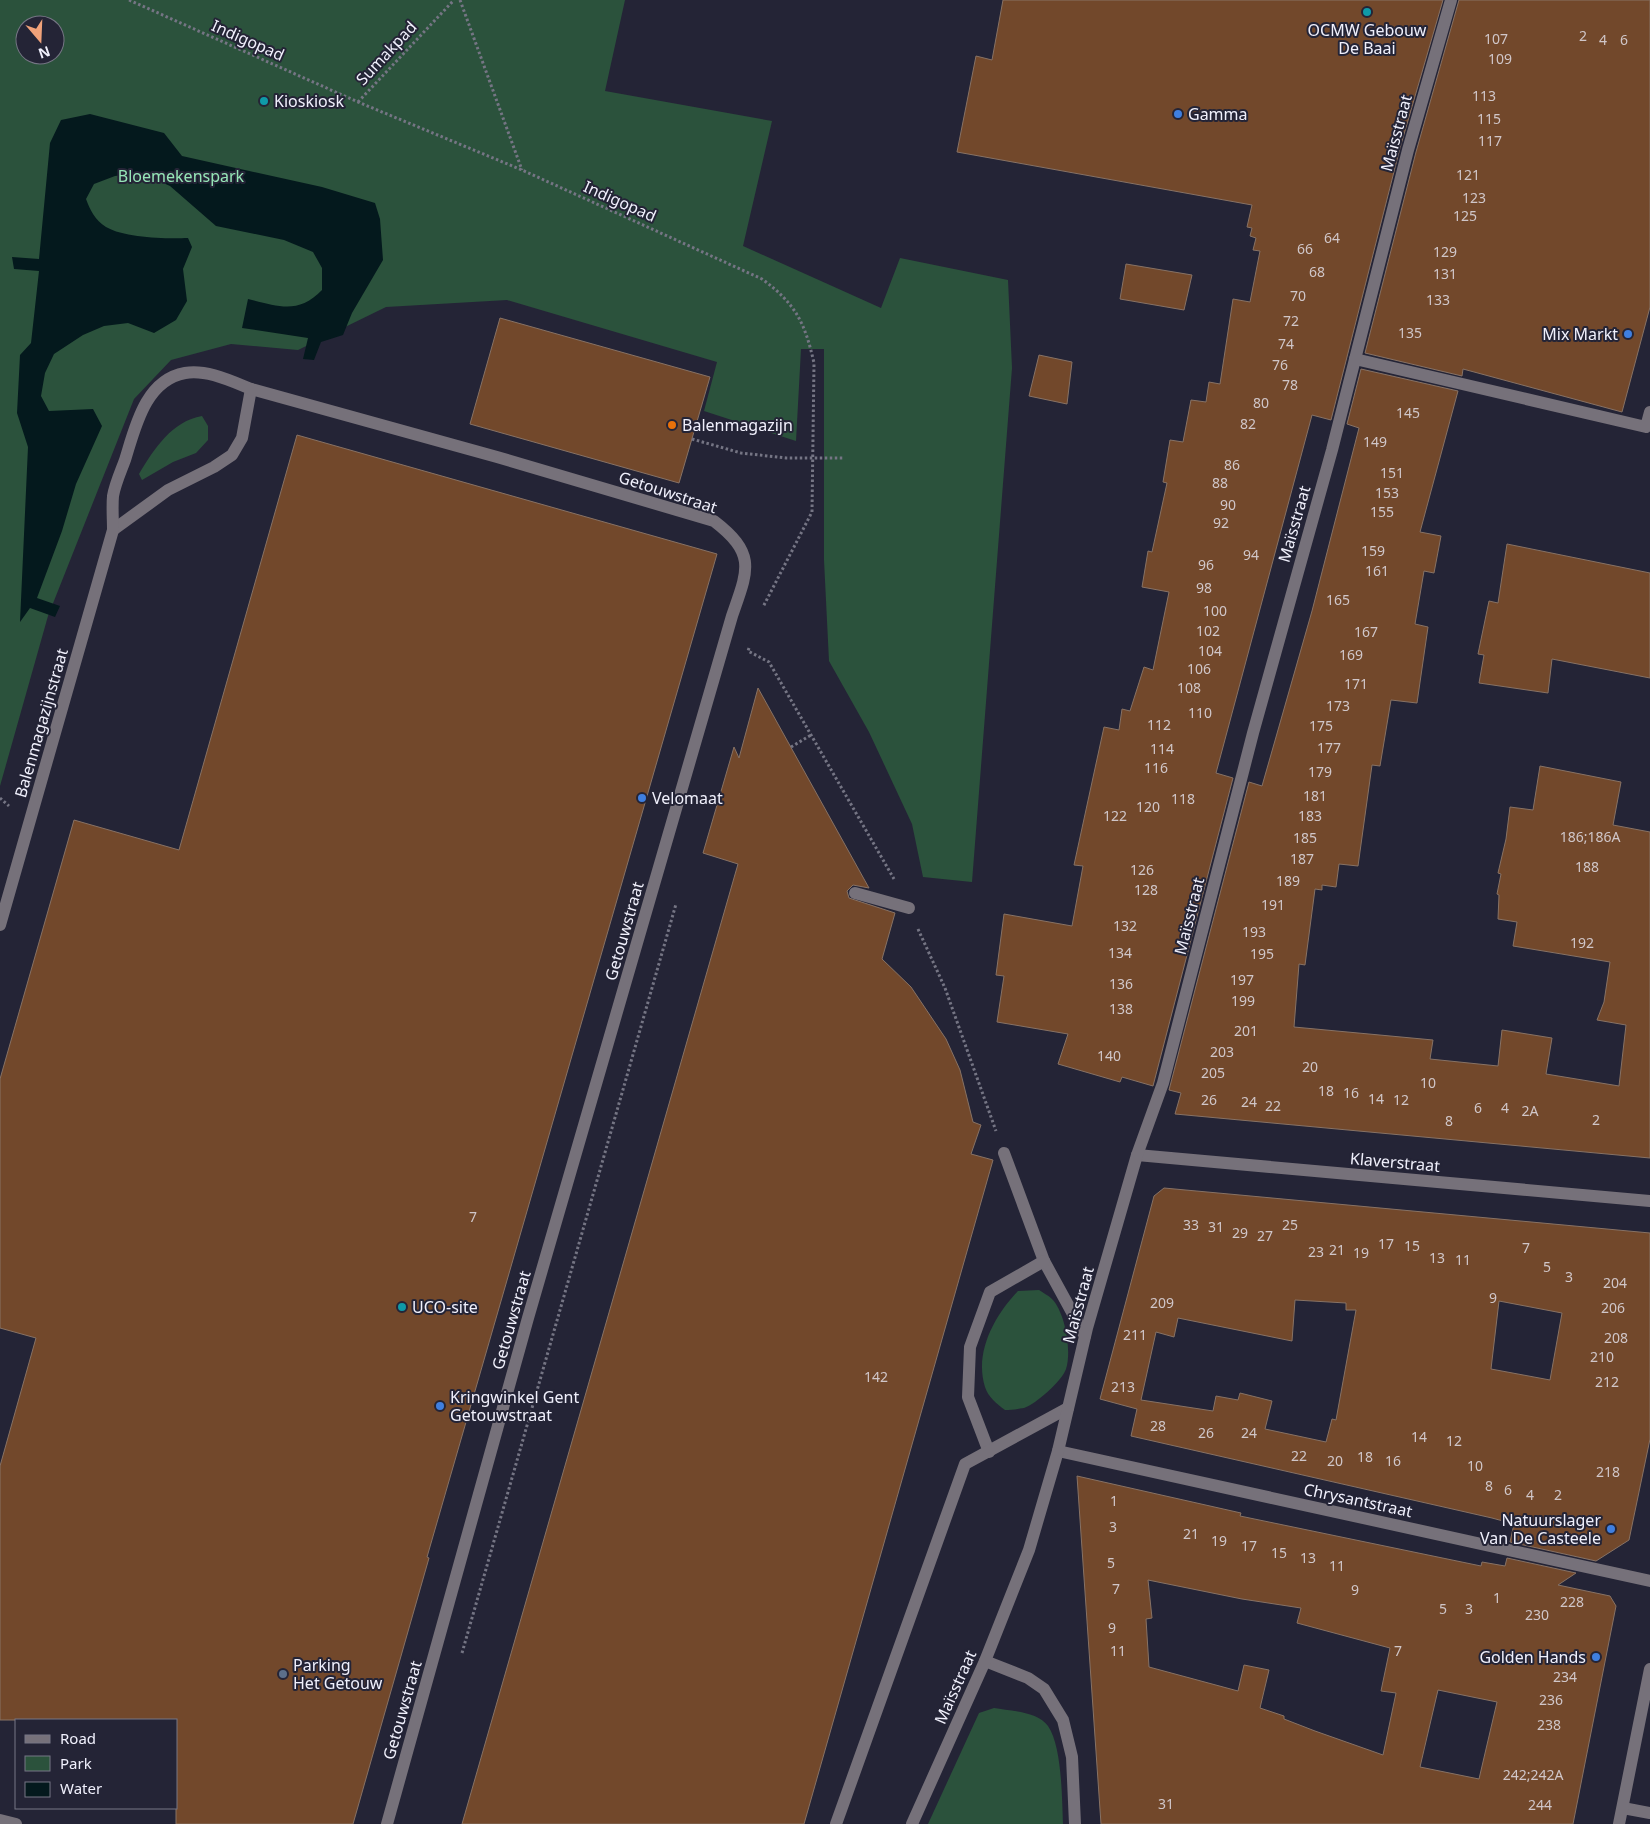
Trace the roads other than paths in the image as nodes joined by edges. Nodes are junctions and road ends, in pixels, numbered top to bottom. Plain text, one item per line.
1 (1451, 0) edge
2 (1355, 358) junction
3 (251, 388) junction
4 (1650, 412) edge
5 (113, 530) junction
6 (855, 893) dead end
7 (909, 908) dead end
8 (0, 926) edge
9 (1004, 1153) dead end
10 (1137, 1155) junction
11 (1650, 1201) edge
12 (1044, 1261) junction
13 (1085, 1336) junction
14 (1068, 1408) junction
15 (1058, 1451) junction
16 (989, 1452) junction
17 (1650, 1581) edge
18 (985, 1661) junction
19 (1650, 1669) edge
20 (1623, 1808) junction
21 (1650, 1813) edge
22 (0, 1820) edge
23 (16, 1824) edge
24 (387, 1824) edge
25 (836, 1824) edge
26 (912, 1824) edge
27 (1075, 1824) edge
28 (1619, 1824) edge

1 - 2 street, Maïsstraat
2 - 4 street
2 - 10 street, Maïsstraat
3 - 5 street
3 - 5 street, Getouwstraat
3 - 24 street, Getouwstraat
5 - 8 street, Balenmagazijnstraat
6 - 7 street
9 - 12 street
10 - 11 street, Klaverstraat
10 - 13 street, Maïsstraat
12 - 13 street
12 - 16 street
13 - 14 street, Maïsstraat
14 - 15 street, Maïsstraat
14 - 16 street
15 - 17 street, Chrysantstraat
15 - 18 street, Maïsstraat
16 - 25 street
18 - 26 street, Maïsstraat
18 - 27 street
19 - 20 street
20 - 21 street
20 - 28 street
22 - 23 street

